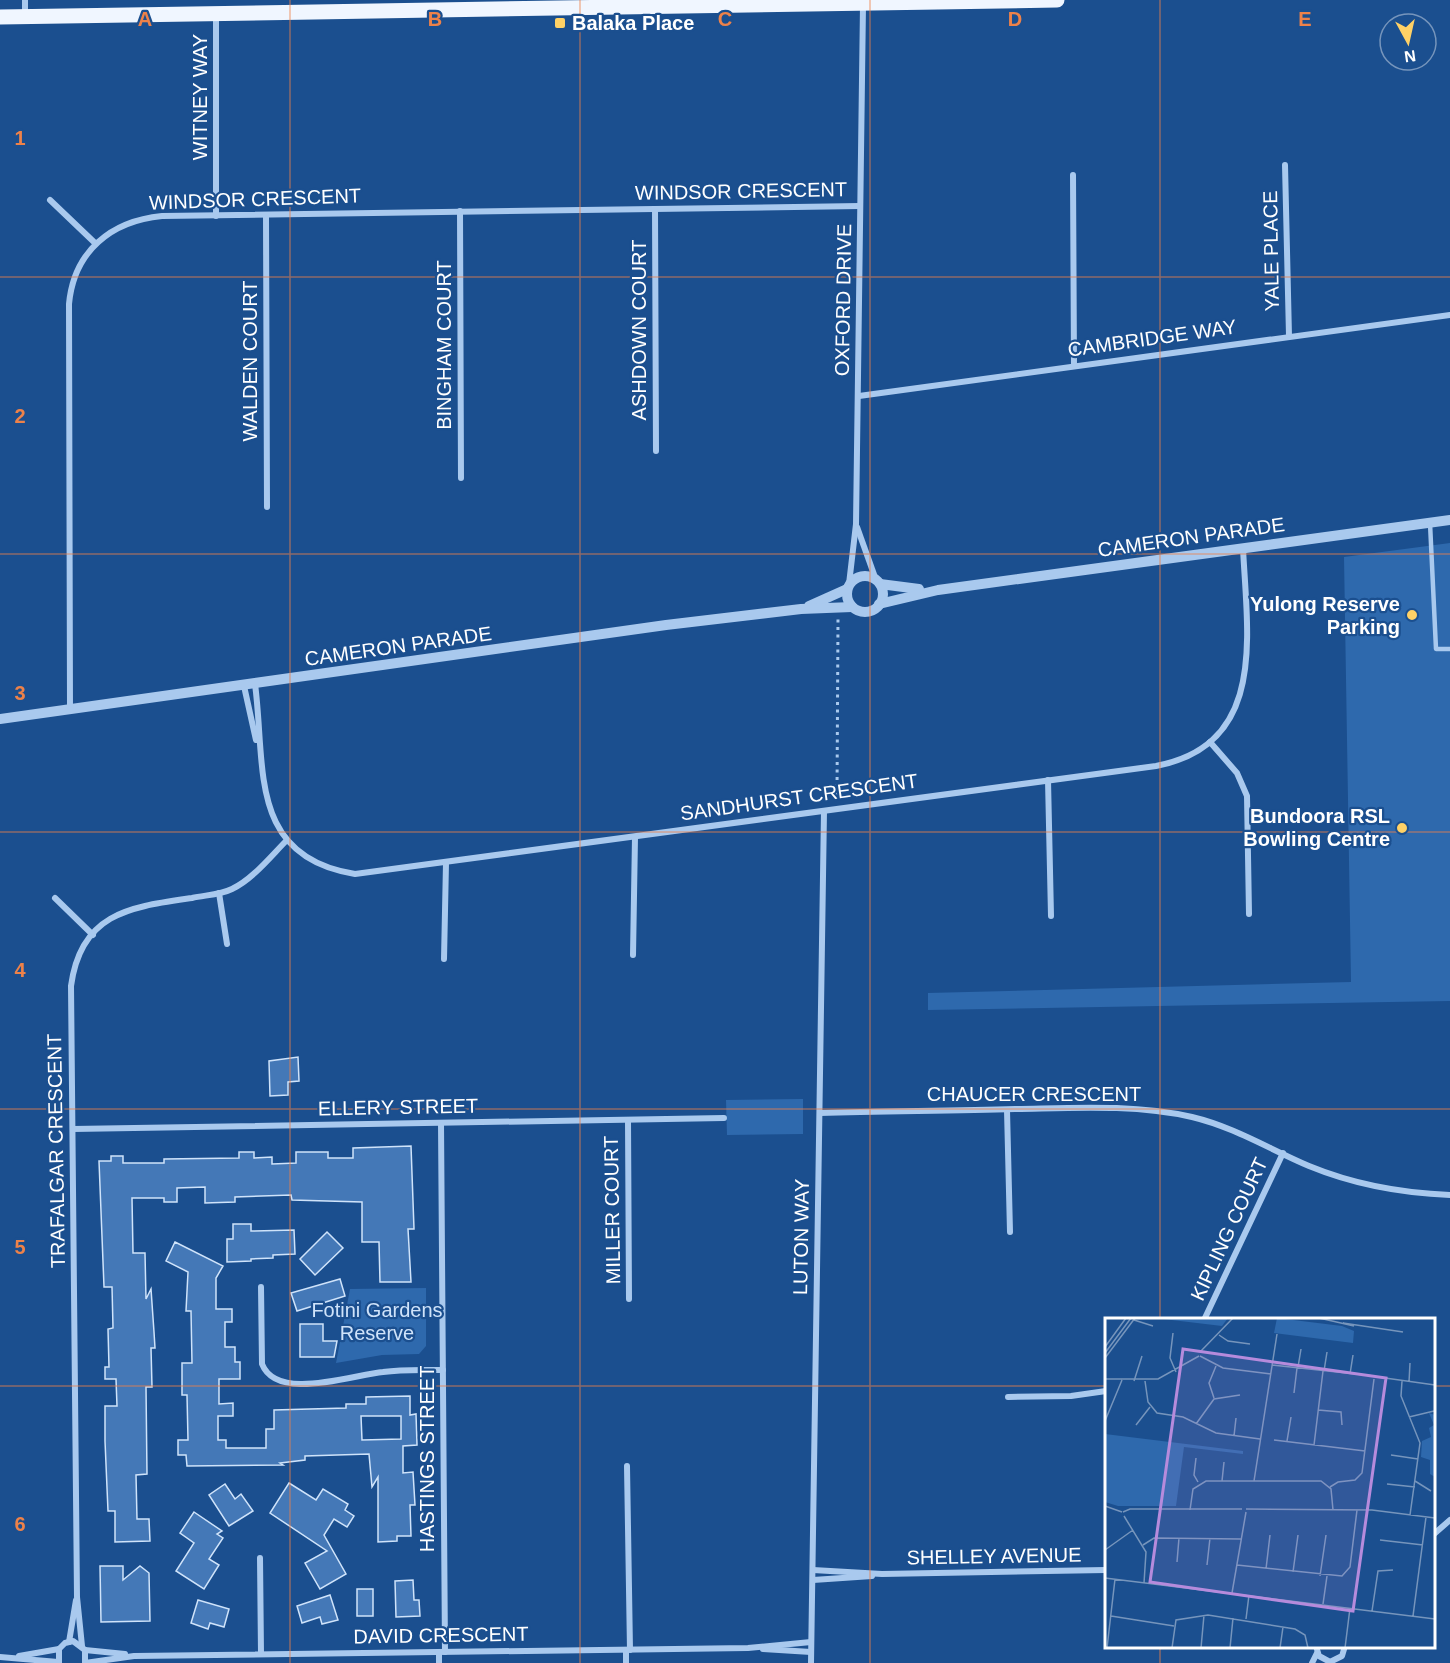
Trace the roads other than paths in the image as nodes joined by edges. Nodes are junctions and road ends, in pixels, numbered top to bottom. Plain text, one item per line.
1 (25, 0) edge
2 (1057, 0) edge
3 (847, 2) edge
4 (745, 3) edge
5 (863, 4) junction
6 (216, 15) junction
7 (26, 16) junction
8 (0, 17) edge
9 (1285, 165) dead end
10 (1073, 175) dead end
11 (50, 200) dead end
12 (860, 207) junction
13 (655, 209) junction
14 (460, 211) junction
15 (266, 215) junction
16 (216, 216) junction
17 (95, 243) junction
18 (1450, 315) edge
19 (1289, 336) junction
20 (1074, 366) junction
21 (859, 396) junction
22 (656, 451) dead end
23 (462, 478) dead end
24 (267, 507) dead end
25 (1450, 520) edge
26 (1430, 523) junction
27 (856, 524) junction
28 (1243, 548) junction
29 (878, 582) junction
30 (848, 587) junction
31 (938, 590) junction
32 (879, 604) junction
33 (852, 607) junction
34 (801, 609) junction
35 (1450, 649) edge
36 (249, 685) junction
37 (70, 709) junction
38 (0, 719) edge
39 (1210, 742) junction
40 (259, 753) junction
41 (1048, 780) junction
42 (824, 811) junction
43 (635, 837) junction
44 (287, 840) junction
45 (446, 863) junction
46 (219, 893) junction
47 (55, 898) dead end
48 (1249, 914) dead end
49 (1051, 916) dead end
50 (93, 935) junction
51 (227, 944) dead end
52 (633, 955) dead end
53 (444, 959) dead end
54 (1007, 1110) junction
55 (820, 1113) junction
56 (724, 1118) dead end
57 (628, 1120) junction
58 (441, 1123) junction
59 (72, 1129) junction
60 (1283, 1153) junction
61 (1450, 1195) edge
62 (1010, 1232) dead end
63 (261, 1287) dead end
64 (629, 1299) dead end
65 (1205, 1318) edge
66 (443, 1370) junction
67 (1105, 1391) edge
68 (1008, 1397) dead end
69 (627, 1466) dead end
70 (1450, 1520) edge
71 (1435, 1533) edge
72 (260, 1558) dead end
73 (813, 1570) junction
74 (1105, 1570) edge
75 (882, 1574) junction
76 (813, 1581) junction
77 (76, 1597) junction
78 (69, 1642) junction
79 (811, 1642) junction
80 (84, 1648) junction
81 (748, 1648) junction
82 (1345, 1648) edge
83 (59, 1649) junction
84 (628, 1650) junction
85 (1317, 1650) edge
86 (442, 1652) junction
87 (811, 1652) junction
88 (253, 1654) junction
89 (261, 1654) junction
90 (134, 1656) junction
91 (0, 1657) edge
92 (12, 1657) junction
93 (1329, 1662) edge
94 (58, 1663) edge
95 (85, 1663) edge
96 (253, 1663) edge
97 (439, 1663) edge
98 (626, 1663) edge
99 (811, 1663) edge
100 (1312, 1663) edge

1 - 7 street
2 - 5 main road
3 - 4 main road
3 - 5 main road
4 - 6 main road
5 - 12 street, OXFORD DRIVE
6 - 7 main road
6 - 16 street, WITNEY WAY
7 - 8 main road
9 - 19 street, YALE PLACE
10 - 20 street
11 - 17 street
12 - 13 street, WINDSOR CRESCENT
12 - 21 street, OXFORD DRIVE
13 - 14 street, WINDSOR CRESCENT
13 - 22 street, ASHDOWN COURT
14 - 15 street, WINDSOR CRESCENT
14 - 23 street, BINGHAM COURT
15 - 16 street, WINDSOR CRESCENT
15 - 24 street, WALDEN COURT
16 - 17 street, WINDSOR CRESCENT
17 - 37 street, WINDSOR CRESCENT
18 - 19 street, CAMBRIDGE WAY
19 - 20 street, CAMBRIDGE WAY
20 - 21 street, CAMBRIDGE WAY
21 - 27 street, OXFORD DRIVE
25 - 26 street, CAMERON PARADE
26 - 28 street, CAMERON PARADE
26 - 35 lane
27 - 29 street, OXFORD DRIVE
27 - 30 street, OXFORD DRIVE
28 - 31 street, CAMERON PARADE
28 - 39 street, SANDHURST CRESCENT
29 - 30 street
29 - 31 street, CAMERON PARADE
29 - 32 street
30 - 33 street
30 - 34 street, CAMERON PARADE
31 - 32 street, CAMERON PARADE
32 - 33 street
33 - 34 street, CAMERON PARADE
34 - 36 street, CAMERON PARADE
36 - 37 street, CAMERON PARADE
36 - 40 street, SANDHURST CRESCENT
36 - 40 street, SANDHURST CRESCENT
37 - 38 street, CAMERON PARADE
39 - 41 street, SANDHURST CRESCENT
39 - 48 street
40 - 44 street, SANDHURST CRESCENT
41 - 42 street, SANDHURST CRESCENT
41 - 49 street
42 - 43 street, SANDHURST CRESCENT
42 - 55 street, LUTON WAY
43 - 45 street, SANDHURST CRESCENT
43 - 52 street
44 - 45 street, SANDHURST CRESCENT
44 - 46 street, TRAFALGAR CRESCENT
45 - 53 street
46 - 50 street, TRAFALGAR CRESCENT
46 - 51 street
47 - 50 street
50 - 59 street, TRAFALGAR CRESCENT
54 - 55 street, CHAUCER CRESCENT
54 - 60 street, CHAUCER CRESCENT
54 - 62 street
55 - 73 street, LUTON WAY
56 - 57 street, ELLERY STREET
57 - 58 street, ELLERY STREET
57 - 64 street, MILLER COURT
58 - 59 street, ELLERY STREET
58 - 66 street, HASTINGS STREET
59 - 77 street, TRAFALGAR CRESCENT
60 - 61 street, CHAUCER CRESCENT
60 - 65 street, KIPLING COURT
63 - 66 street
66 - 86 street, HASTINGS STREET
67 - 68 street
69 - 84 street
70 - 71 street
72 - 89 street
73 - 75 street, SHELLEY AVENUE
73 - 76 street, LUTON WAY
74 - 75 street, SHELLEY AVENUE
75 - 76 street, SHELLEY AVENUE
76 - 79 street, LUTON WAY
77 - 78 street, TRAFALGAR CRESCENT
77 - 80 street, TRAFALGAR CRESCENT
78 - 80 street, DAVID CRESCENT
78 - 83 street
79 - 81 street, DAVID CRESCENT
79 - 87 street, LUTON WAY
80 - 90 street, DAVID CRESCENT
80 - 95 street, TRAFALGAR CRESCENT
81 - 84 street, DAVID CRESCENT
81 - 87 street, DAVID CRESCENT
82 - 93 street
83 - 92 street
83 - 94 street
84 - 86 street, DAVID CRESCENT
84 - 98 street
85 - 93 street
85 - 100 street
86 - 89 street, DAVID CRESCENT
86 - 97 street, HASTINGS STREET
87 - 99 street, LUTON WAY
88 - 89 street, DAVID CRESCENT
88 - 90 street, DAVID CRESCENT
88 - 96 street
90 - 95 street, DAVID CRESCENT
91 - 92 street
92 - 94 street

